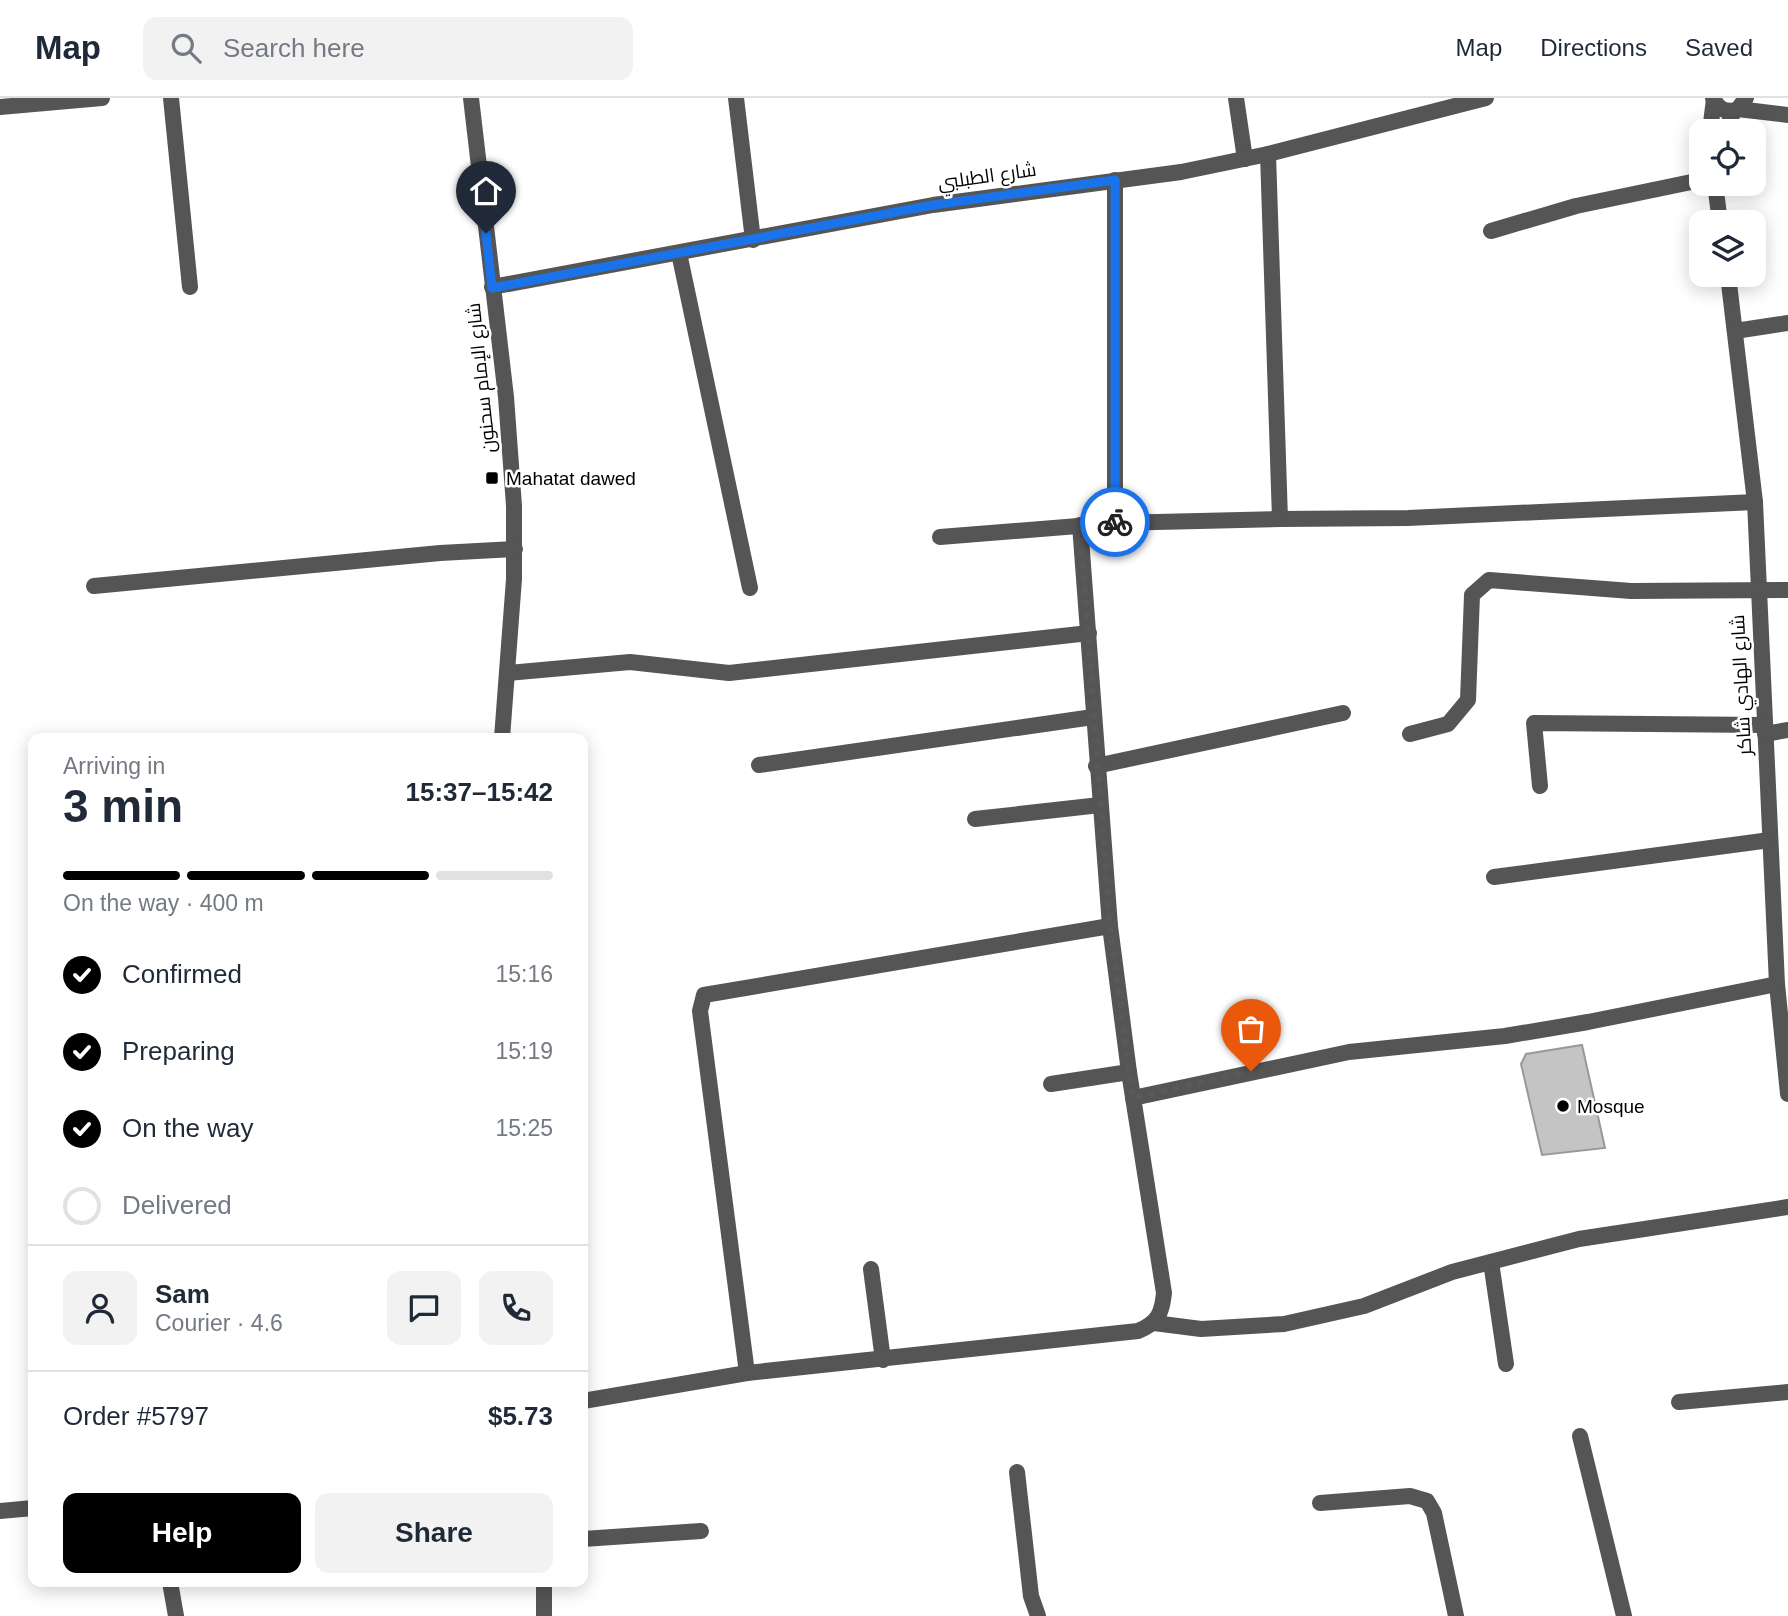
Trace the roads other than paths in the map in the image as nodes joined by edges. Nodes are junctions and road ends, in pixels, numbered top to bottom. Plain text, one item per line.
1 (102, 98) edge
2 (172, 98) edge
3 (471, 98) edge
4 (736, 98) edge
5 (1236, 98) edge
6 (1486, 98) edge
7 (1714, 98) edge
8 (1739, 106) edge
9 (0, 107) edge
10 (1788, 114) edge
11 (1711, 119) edge
12 (1268, 154) junction
13 (1245, 159) junction
14 (1115, 180) junction
15 (1689, 182) edge
16 (1491, 231) dead end
17 (752, 240) junction
18 (679, 253) junction
19 (190, 287) dead end
20 (1730, 287) edge
21 (492, 288) junction
22 (1788, 323) edge
23 (1735, 331) junction
24 (1755, 502) junction
25 (1280, 519) junction
26 (1115, 523) junction
27 (1080, 525) junction
28 (940, 537) dead end
29 (514, 549) junction
30 (94, 586) dead end
31 (750, 587) dead end
32 (1758, 590) junction
33 (1788, 590) edge
34 (1089, 633) junction
35 (507, 673) junction
36 (1343, 713) dead end
37 (1093, 717) junction
38 (1764, 729) junction
39 (1788, 730) edge
40 (502, 733) edge
41 (1410, 734) dead end
42 (759, 765) dead end
43 (1096, 766) junction
44 (1540, 786) dead end
45 (1100, 805) junction
46 (975, 819) dead end
47 (1770, 840) junction
48 (1494, 877) dead end
49 (1781, 923) edge
50 (1110, 926) junction
51 (1777, 984) junction
52 (1129, 1072) junction
53 (1051, 1084) dead end
54 (1788, 1094) edge
55 (1133, 1098) junction
56 (1788, 1207) edge
57 (1491, 1262) junction
58 (871, 1269) dead end
59 (1154, 1324) junction
60 (883, 1360) junction
61 (1506, 1364) dead end
62 (747, 1373) junction
63 (1788, 1392) edge
64 (588, 1400) edge
65 (1679, 1402) dead end
66 (1580, 1436) dead end
67 (1017, 1472) dead end
68 (1320, 1503) dead end
69 (28, 1508) edge
70 (0, 1511) edge
71 (701, 1531) dead end
72 (588, 1539) edge
73 (171, 1587) edge
74 (544, 1587) edge
75 (176, 1616) edge
76 (544, 1616) edge
77 (1038, 1616) edge
78 (1456, 1616) edge
79 (1624, 1616) edge

1 - 9 street
2 - 19 street
3 - 21 street, شارع الإمام سحنون
4 - 17 street
5 - 13 street
6 - 12 street, شارع الطبلبي
7 - 8 street
7 - 11 street
8 - 10 street
12 - 13 street, شارع الطبلبي
12 - 25 street
13 - 14 street, شارع الطبلبي
14 - 17 street, شارع الطبلبي
14 - 26 street
15 - 16 street
17 - 18 street, شارع الطبلبي
18 - 21 street, شارع الطبلبي
18 - 31 street
20 - 23 street, شارع الهادي شاكر
21 - 29 street, شارع الإمام سحنون
22 - 23 street
23 - 24 street, شارع الهادي شاكر
24 - 25 street
24 - 32 street, شارع الهادي شاكر
25 - 26 street
26 - 27 street
27 - 28 street
27 - 34 street
29 - 30 street
29 - 35 street, شارع الإمام سحنون
32 - 33 street
32 - 38 street, شارع الهادي شاكر
32 - 41 street
34 - 35 street
34 - 37 street
35 - 40 street, شارع الإمام سحنون
36 - 43 street
37 - 42 street
37 - 43 street
38 - 39 street
38 - 44 street
38 - 47 street, شارع الهادي شاكر
43 - 45 street
45 - 46 street
45 - 50 street
47 - 48 street
47 - 49 street, شارع الهادي شاكر
49 - 51 street, شارع الهادي شاكر
50 - 52 street
50 - 62 street
51 - 54 street, شارع الهادي شاكر
51 - 55 street
52 - 53 street
52 - 55 street
55 - 59 street
56 - 57 street
57 - 59 street
57 - 61 street
58 - 60 street
59 - 60 street
60 - 62 street
62 - 64 street
63 - 65 street
66 - 79 street
67 - 77 street
68 - 78 street
69 - 70 street
71 - 72 street
73 - 75 street
74 - 76 street

